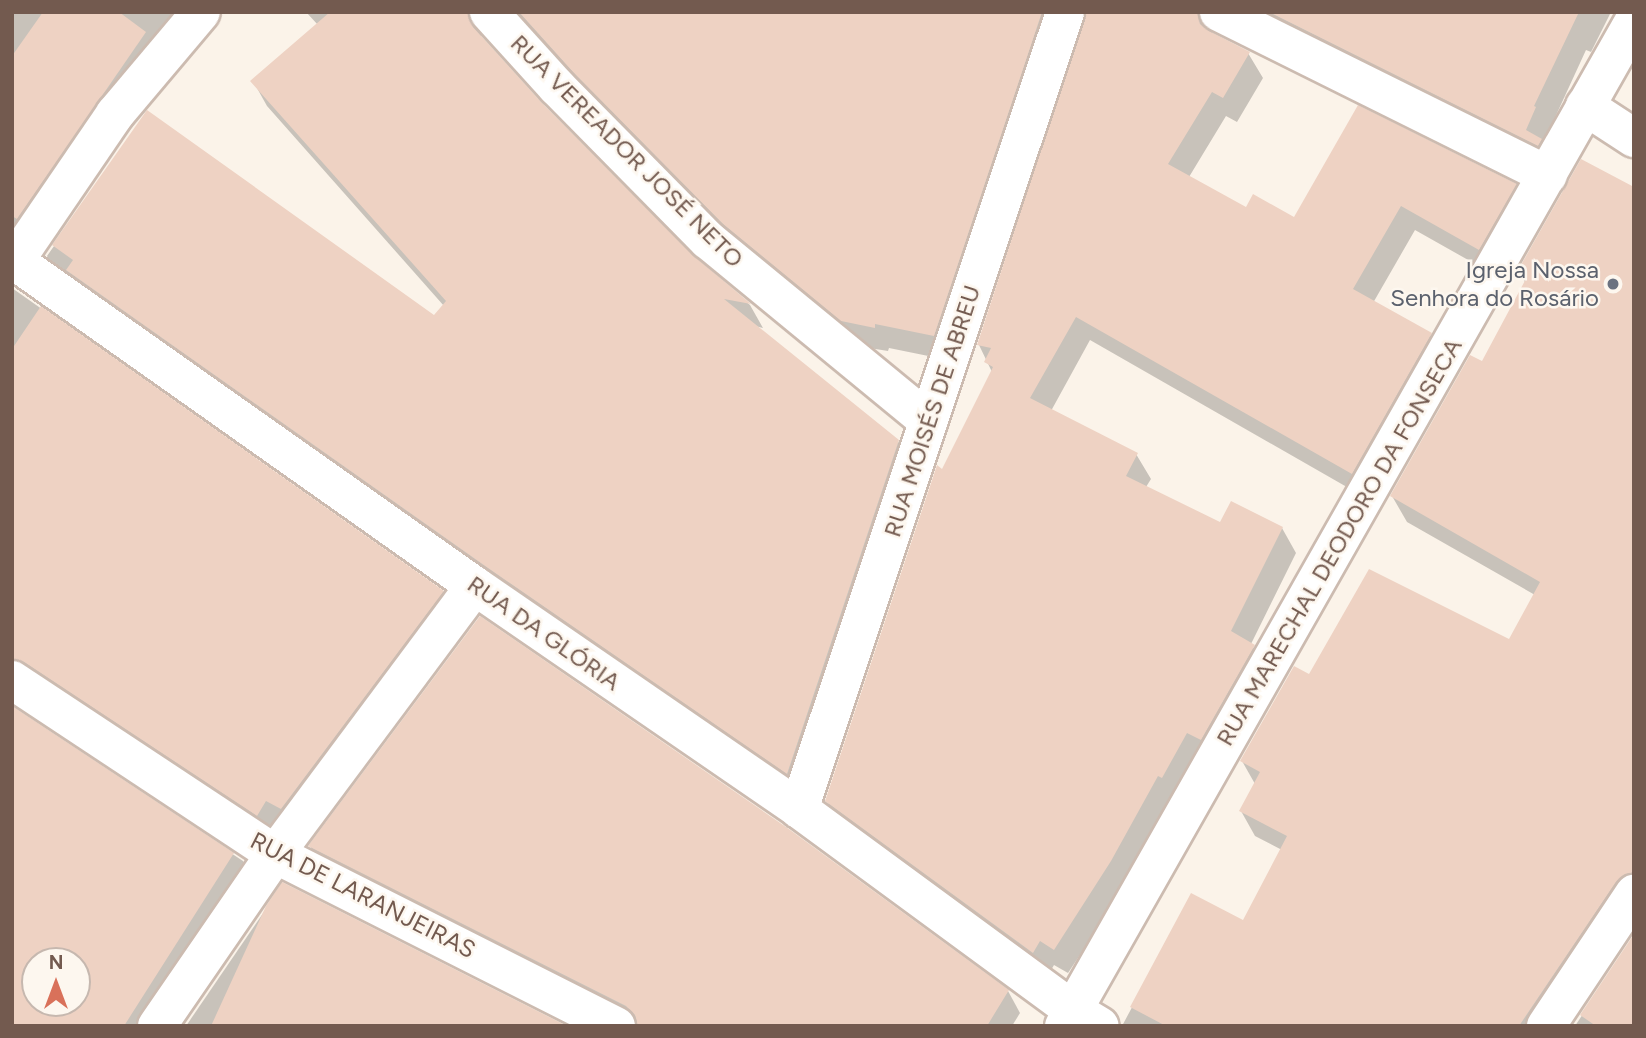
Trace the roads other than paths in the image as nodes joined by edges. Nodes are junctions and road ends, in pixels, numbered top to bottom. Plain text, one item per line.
1 (201, 12) edge
2 (489, 12) edge
3 (1065, 12) edge
4 (1219, 12) edge
5 (1634, 21) edge
6 (1624, 66) edge
7 (1585, 106) junction
8 (1634, 138) edge
9 (1548, 175) junction
10 (13, 262) edge
11 (928, 421) junction
12 (475, 586) junction
13 (12, 680) edge
14 (799, 809) junction
15 (275, 854) junction
16 (1634, 894) edge
17 (1079, 1020) edge
18 (156, 1026) edge
19 (617, 1026) edge
20 (1546, 1026) edge

1 - 10 street
2 - 11 street, RUA VEREADOR JOSÉ NETO
3 - 11 street, RUA MOISÉS DE ABREU
4 - 9 street
5 - 6 street, RUA MARECHAL DEODORO DA FONSECA
6 - 7 street, RUA MARECHAL DEODORO DA FONSECA
7 - 8 street
7 - 9 street, RUA MARECHAL DEODORO DA FONSECA
9 - 17 street, RUA MARECHAL DEODORO DA FONSECA
10 - 12 street, RUA DA GLÓRIA
11 - 14 street, RUA MOISÉS DE ABREU
12 - 14 street, RUA DA GLÓRIA
12 - 15 street
13 - 15 street, RUA DE LARANJEIRAS
14 - 17 street, RUA DA GLÓRIA
15 - 18 street
15 - 19 street, RUA DE LARANJEIRAS
16 - 20 street

